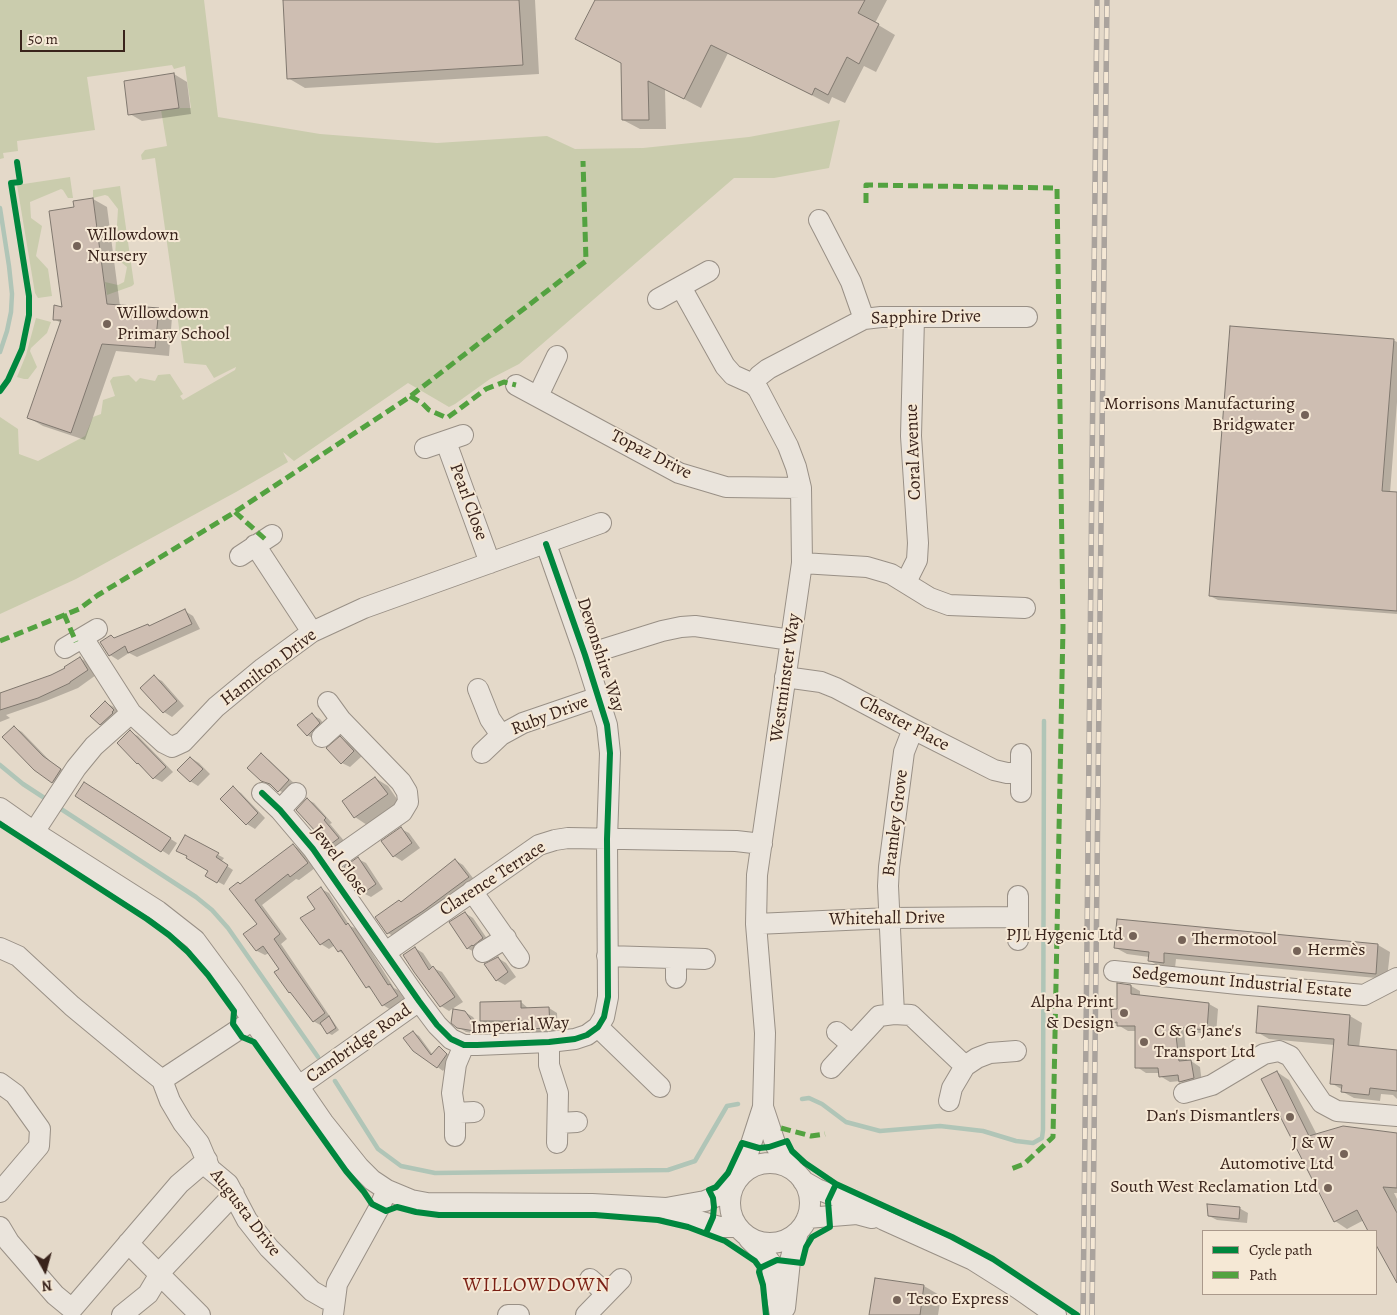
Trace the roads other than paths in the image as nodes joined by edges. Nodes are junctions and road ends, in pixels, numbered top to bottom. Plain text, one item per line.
1 (820, 220) dead end
2 (709, 271) dead end
3 (681, 287) junction
4 (658, 299) dead end
5 (1027, 317) dead end
6 (914, 318) junction
7 (864, 319) junction
8 (557, 356) dead end
9 (753, 384) junction
10 (516, 385) dead end
11 (538, 396) junction
12 (425, 448) dead end
13 (801, 488) junction
14 (601, 523) dead end
15 (546, 544) junction
16 (256, 545) dead end
17 (490, 563) junction
18 (802, 563) junction
19 (906, 582) junction
20 (1025, 608) dead end
21 (312, 632) junction
22 (791, 640) junction
23 (65, 648) dead end
24 (585, 655) junction
25 (785, 677) junction
26 (478, 689) dead end
27 (599, 697) junction
28 (328, 702) dead end
29 (131, 713) junction
30 (341, 720) junction
31 (913, 729) junction
32 (501, 735) junction
33 (322, 737) dead end
34 (482, 752) dead end
35 (1021, 773) dead end
36 (262, 793) dead end
37 (296, 793) dead end
38 (0, 808) edge
39 (280, 810) junction
40 (34, 832) junction
41 (607, 839) junction
42 (762, 844) junction
43 (325, 866) junction
44 (472, 891) junction
45 (1018, 896) dead end
46 (1018, 917) junction
47 (890, 918) junction
48 (756, 924) junction
49 (506, 938) junction
50 (1018, 940) dead end
51 (0, 948) edge
52 (386, 952) junction
53 (483, 952) dead end
54 (607, 956) junction
55 (519, 958) dead end
56 (705, 958) dead end
57 (1114, 971) dead end
58 (1397, 978) edge
59 (419, 1001) junction
60 (894, 1014) junction
61 (253, 1020) junction
62 (598, 1027) junction
63 (837, 1032) dead end
64 (549, 1042) junction
65 (464, 1044) junction
66 (852, 1045) junction
67 (1016, 1051) dead end
68 (965, 1066) junction
69 (831, 1068) dead end
70 (162, 1080) junction
71 (0, 1083) edge
72 (300, 1086) junction
73 (660, 1087) dead end
74 (1184, 1092) dead end
75 (949, 1101) dead end
76 (763, 1107) junction
77 (1397, 1116) edge
78 (454, 1136) dead end
79 (558, 1143) dead end
80 (207, 1160) junction
81 (798, 1175) junction
82 (738, 1178) junction
83 (387, 1190) junction
84 (0, 1192) edge
85 (234, 1194) junction
86 (666, 1208) junction
87 (884, 1220) junction
88 (802, 1225) junction
89 (0, 1227) edge
90 (741, 1231) junction
91 (128, 1244) junction
92 (160, 1276) junction
93 (590, 1279) dead end
94 (621, 1279) dead end
95 (606, 1293) junction
96 (334, 1311) edge
97 (122, 1315) edge
98 (200, 1315) edge
99 (508, 1315) edge
100 (519, 1315) edge
101 (586, 1315) edge
102 (780, 1315) edge
103 (785, 1315) edge
104 (1056, 1315) edge

1 - 7 street
2 - 3 street
3 - 4 street
3 - 9 street
5 - 6 street, Sapphire Drive
6 - 7 street, Sapphire Drive
6 - 19 street, Coral Avenue
7 - 9 street, Sapphire Drive
8 - 11 street
9 - 13 street, Westminster Way
10 - 11 street, Topaz Drive
11 - 13 street, Topaz Drive
12 - 17 street, Pearl Close
13 - 18 street, Westminster Way
14 - 15 street, Hamilton Drive
15 - 17 street, Hamilton Drive
15 - 24 street, Devonshire Way
16 - 21 street
17 - 21 street, Hamilton Drive
18 - 19 street
18 - 22 street, Westminster Way
19 - 20 street
21 - 29 street, Hamilton Drive
22 - 24 street
22 - 25 street, Westminster Way
23 - 29 street
24 - 27 street, Devonshire Way
25 - 31 street, Chester Place
25 - 42 street, Westminster Way
26 - 32 street, Ruby Drive
27 - 32 street, Ruby Drive
27 - 41 street, Devonshire Way
28 - 30 street
29 - 40 street
30 - 33 street
30 - 43 street
31 - 35 street, Chester Place
31 - 47 street, Bramley Grove
32 - 34 street, Ruby Drive
36 - 39 street, Jewel Close
37 - 39 street
38 - 40 street
39 - 43 street, Jewel Close
40 - 61 street
41 - 42 street, Clarence Terrace
41 - 44 street, Clarence Terrace
41 - 54 street
42 - 48 street, Westminster Way
43 - 52 street, Jewel Close
44 - 49 street
44 - 52 street, Clarence Terrace
45 - 46 street
46 - 47 street, Whitehall Drive
46 - 50 street
47 - 48 street, Whitehall Drive
47 - 60 street, Bramley Grove
48 - 76 street, Westminster Way
49 - 53 street
49 - 55 street
51 - 70 street, Augusta Drive
52 - 59 street, Imperial Way
54 - 56 street
54 - 62 street
57 - 58 street, Sedgemount Industrial Estate
59 - 65 street, Imperial Way
59 - 72 street, Cambridge Road
60 - 66 street
60 - 68 street
61 - 70 street
61 - 72 street
62 - 64 street, Imperial Way
62 - 73 street
63 - 66 street
64 - 65 street, Imperial Way
64 - 79 street, Imperial Way
65 - 78 street
66 - 69 street
67 - 68 street
68 - 75 street
70 - 80 street, Augusta Drive
71 - 84 street
72 - 83 street
74 - 77 street
76 - 81 street, Westminster Way
76 - 82 street, Westminster Way
80 - 85 street, Augusta Drive
80 - 91 street
81 - 82 street
81 - 87 street
81 - 88 street
82 - 86 street
82 - 90 street
83 - 86 street
83 - 96 street
85 - 92 street
85 - 96 street, Augusta Drive
86 - 90 street
87 - 88 street
87 - 104 street
88 - 90 street
88 - 103 street
89 - 91 street
90 - 102 street
91 - 92 street
92 - 97 street
92 - 98 street
93 - 95 street
94 - 95 street
95 - 101 street
99 - 100 street

